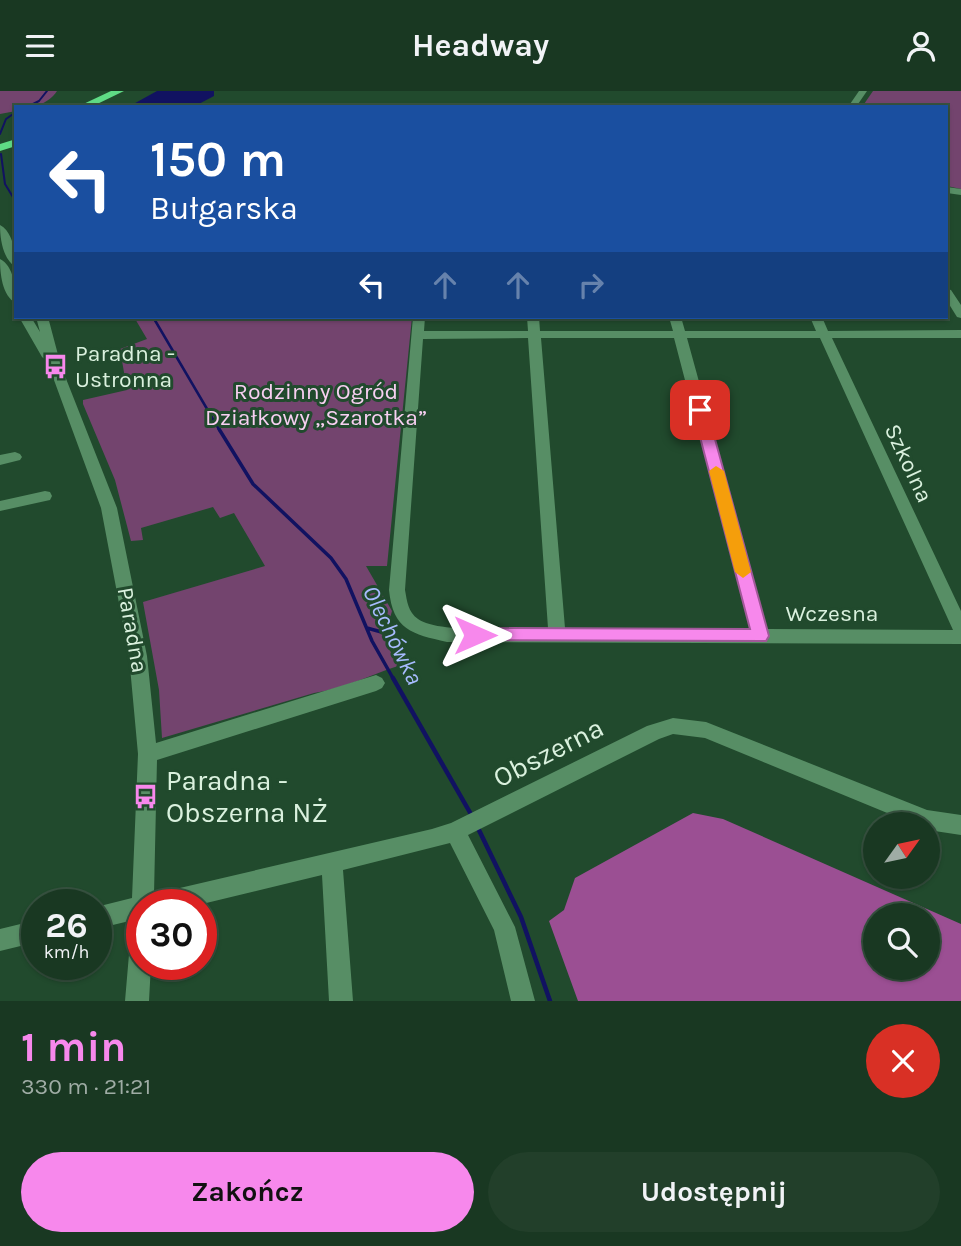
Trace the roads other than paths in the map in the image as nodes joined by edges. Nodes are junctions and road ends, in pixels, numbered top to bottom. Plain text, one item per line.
1 (123, 93) edge
2 (88, 105) edge
3 (105, 105) edge
4 (0, 228) edge
5 (14, 260) edge
6 (0, 262) edge
7 (8, 285) edge
8 (948, 294) edge
9 (961, 314) edge
10 (26, 319) edge
11 (43, 319) edge
12 (419, 319) edge
13 (533, 319) edge
14 (676, 319) edge
15 (817, 319) edge
16 (824, 334) junction
17 (961, 334) edge
18 (418, 335) junction
19 (534, 335) junction
20 (680, 335) junction
21 (55, 366) junction
22 (15, 457) dead end
23 (0, 460) edge
24 (45, 496) dead end
25 (0, 506) edge
26 (961, 629) edge
27 (557, 635) junction
28 (760, 636) junction
29 (961, 637) edge
30 (376, 683) dead end
31 (148, 754) junction
32 (961, 825) edge
33 (459, 829) junction
34 (332, 864) junction
35 (144, 889) edge
36 (217, 890) edge
37 (21, 935) edge
38 (0, 940) edge
39 (138, 980) edge
40 (137, 1001) edge
41 (341, 1001) edge
42 (523, 1001) edge

1 - 2 main road
1 - 3 main road
4 - 5 street
6 - 7 street
8 - 9 street
10 - 21 street, Paradna
11 - 21 street, Paradna
12 - 18 street
13 - 19 street
14 - 20 street
15 - 16 street, Szkolna
16 - 17 street
16 - 20 street
16 - 26 street, Szkolna
18 - 19 street
18 - 27 street, Wczesna
19 - 20 street
19 - 27 street
20 - 28 street
21 - 31 street, Paradna
22 - 23 street
24 - 25 street
27 - 28 street, Wczesna
28 - 29 street, Wczesna
30 - 31 street
31 - 35 street, Paradna
32 - 33 street, Obszerna
33 - 34 street, Obszerna
33 - 42 street
34 - 36 street, Obszerna
34 - 41 street
37 - 38 street
39 - 40 street

